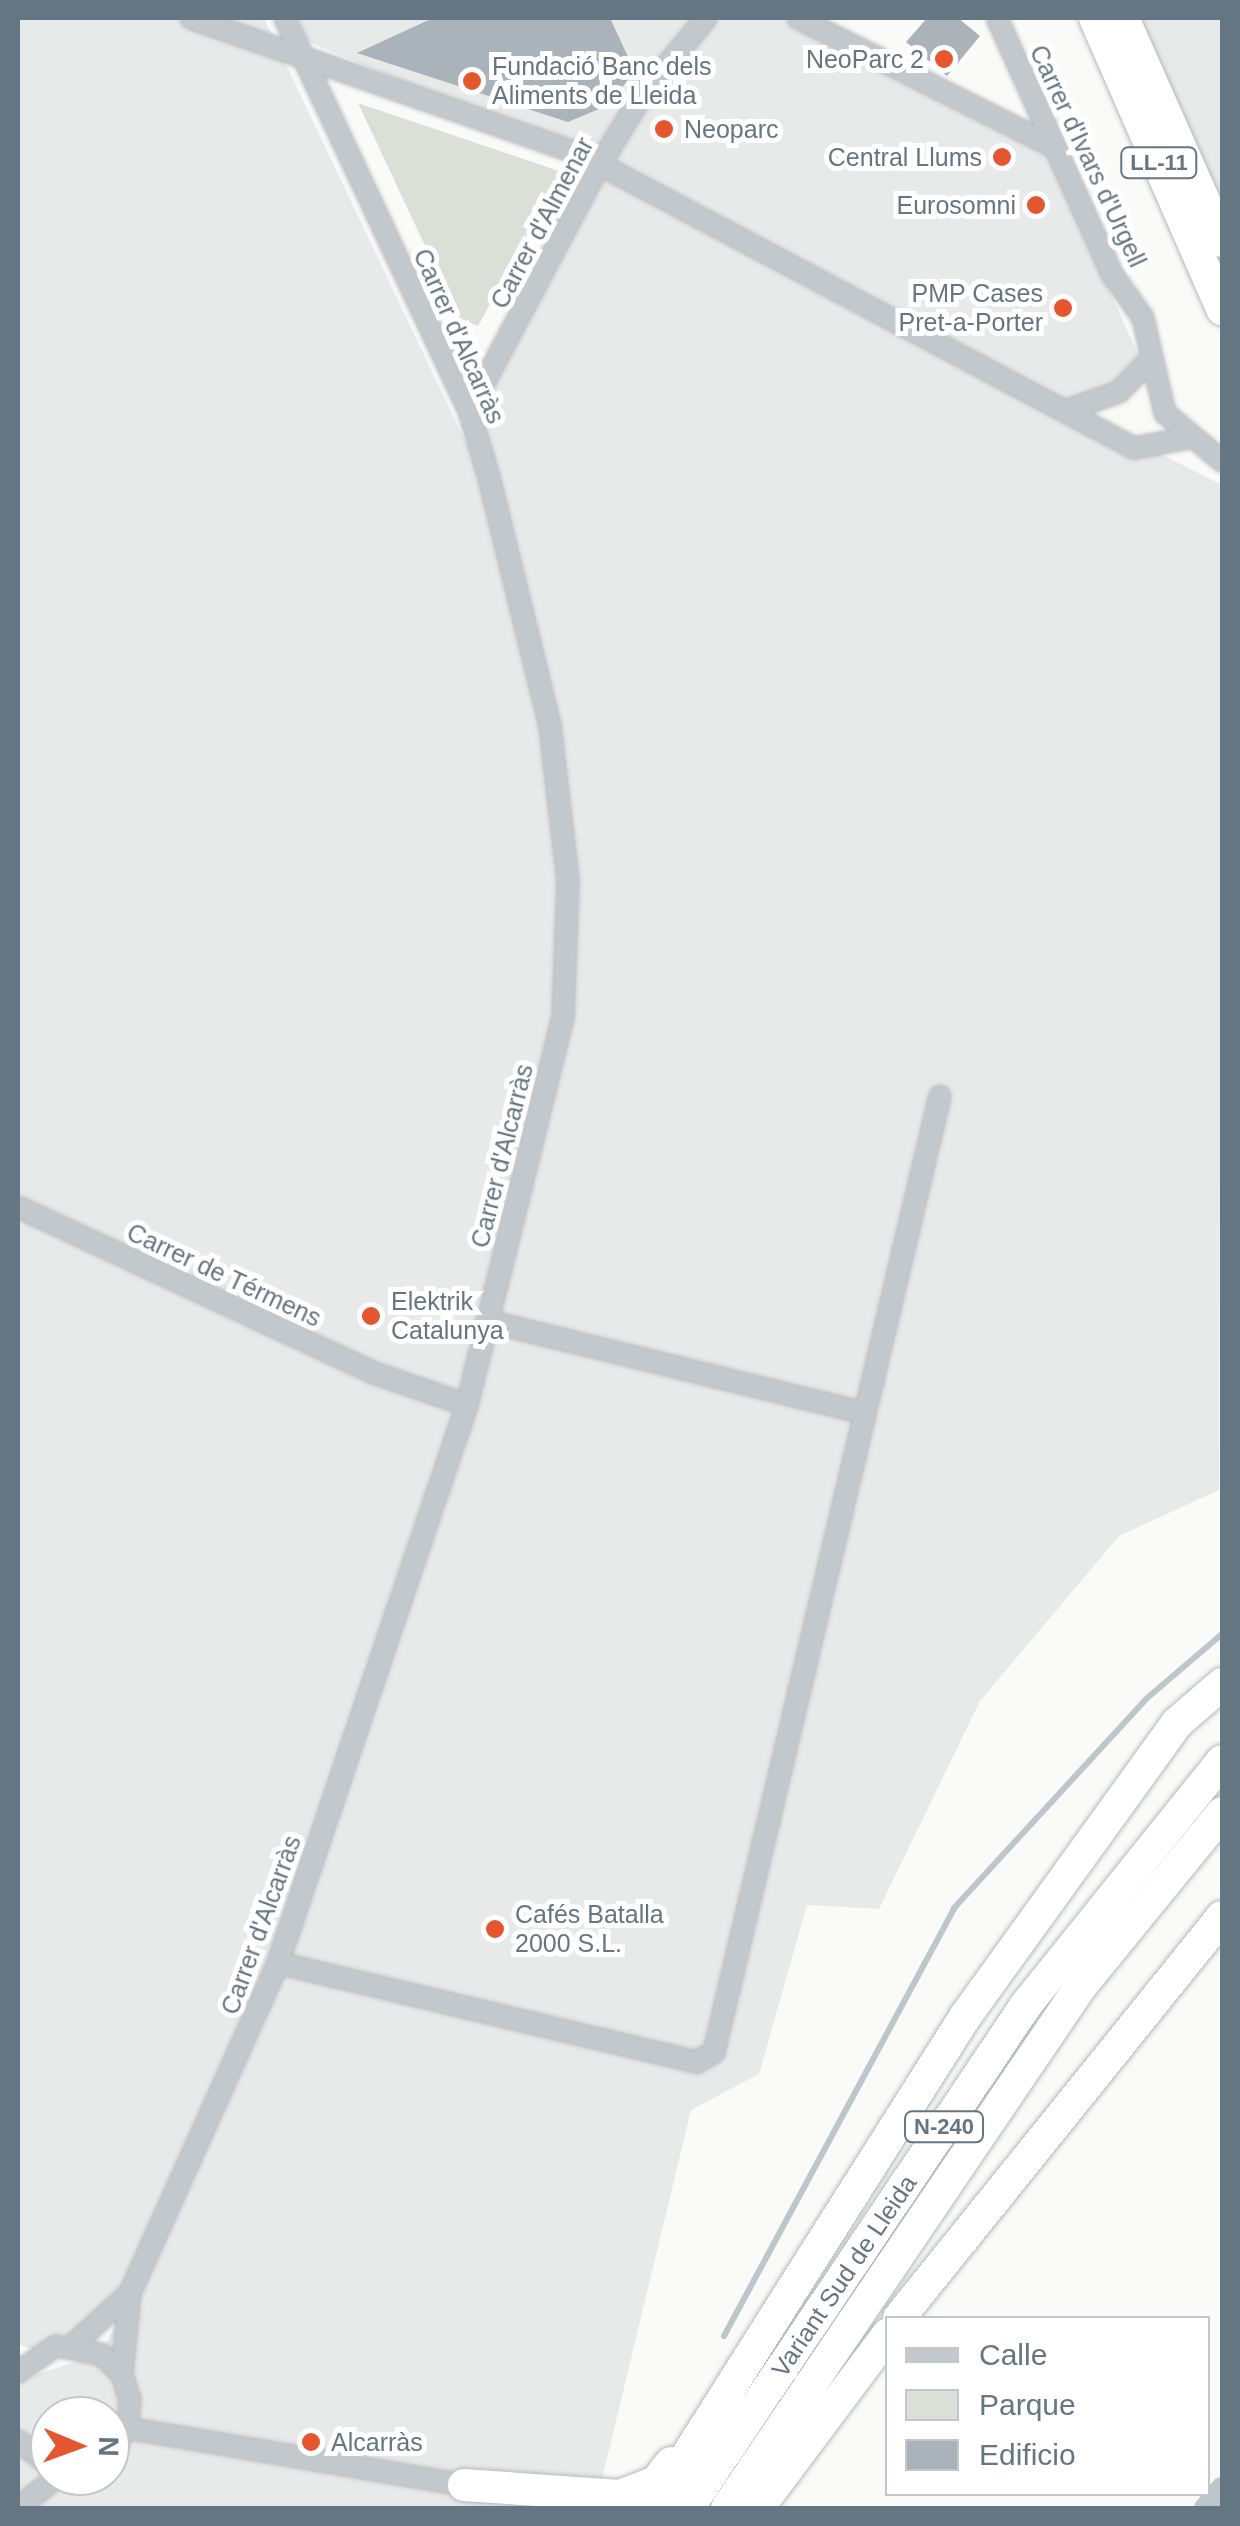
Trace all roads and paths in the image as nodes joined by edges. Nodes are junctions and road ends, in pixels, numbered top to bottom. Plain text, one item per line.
1 (190, 18) edge
2 (286, 18) edge
3 (706, 18) edge
4 (798, 18) edge
5 (997, 18) edge
6 (1095, 18) edge
7 (1123, 18) edge
8 (1143, 18) edge
9 (306, 59) junction
10 (1148, 74) junction
11 (1054, 146) junction
12 (600, 164) junction
13 (1222, 240) edge
14 (1222, 308) edge
15 (1152, 358) junction
16 (1068, 410) junction
17 (468, 411) junction
18 (1188, 438) junction
19 (1222, 462) edge
20 (940, 1096) dead end
21 (18, 1207) edge
22 (487, 1320) junction
23 (467, 1405) junction
24 (864, 1413) junction
25 (1222, 1684) edge
26 (1222, 1761) edge
27 (1222, 1813) edge
28 (1222, 1917) edge
29 (278, 1963) junction
30 (130, 2292) junction
31 (901, 2316) edge
32 (885, 2338) edge
33 (73, 2345) junction
34 (22, 2361) edge
35 (122, 2374) junction
36 (124, 2396) edge
37 (724, 2397) junction
38 (130, 2428) edge
39 (464, 2486) junction
40 (513, 2508) edge
41 (654, 2508) edge
42 (688, 2508) edge
43 (727, 2508) edge
44 (758, 2508) edge

1 - 9 street
2 - 9 street, Carrer d'Alcarràs
3 - 12 street, Carrer d'Almenar
4 - 11 street
5 - 11 street, Carrer d'Ivars d'Urgell
6 - 14 highway, LL-11
7 - 10 highway, LL-11
8 - 10 highway
9 - 12 street
9 - 17 street, Carrer d'Alcarràs
10 - 13 highway, LL-11
11 - 15 street, Carrer d'Ivars d'Urgell
12 - 16 street
12 - 17 street, Carrer d'Almenar
15 - 16 street
15 - 18 street, Carrer d'Ivars d'Urgell
16 - 18 street
17 - 22 street, Carrer d'Alcarràs
18 - 19 street, Carrer d'Ivars d'Urgell
20 - 24 street
21 - 23 street, Carrer de Térmens
22 - 23 street, Carrer d'Alcarràs
22 - 24 street
23 - 29 street, Carrer d'Alcarràs
24 - 29 street
25 - 37 highway, N-240
26 - 42 highway, Variant Sud de Lleida / N-240
27 - 43 highway, Variant Sud de Lleida / N-240
28 - 31 highway
29 - 30 street, Carrer d'Alcarràs
30 - 33 street, Carrer d'Alcarràs
30 - 35 street, Carrer d'Alcarràs
32 - 44 highway
33 - 34 street
33 - 35 street
35 - 36 street, Carrer d'Alcarràs
37 - 39 highway
37 - 41 highway, N-240
38 - 39 street
39 - 40 highway

